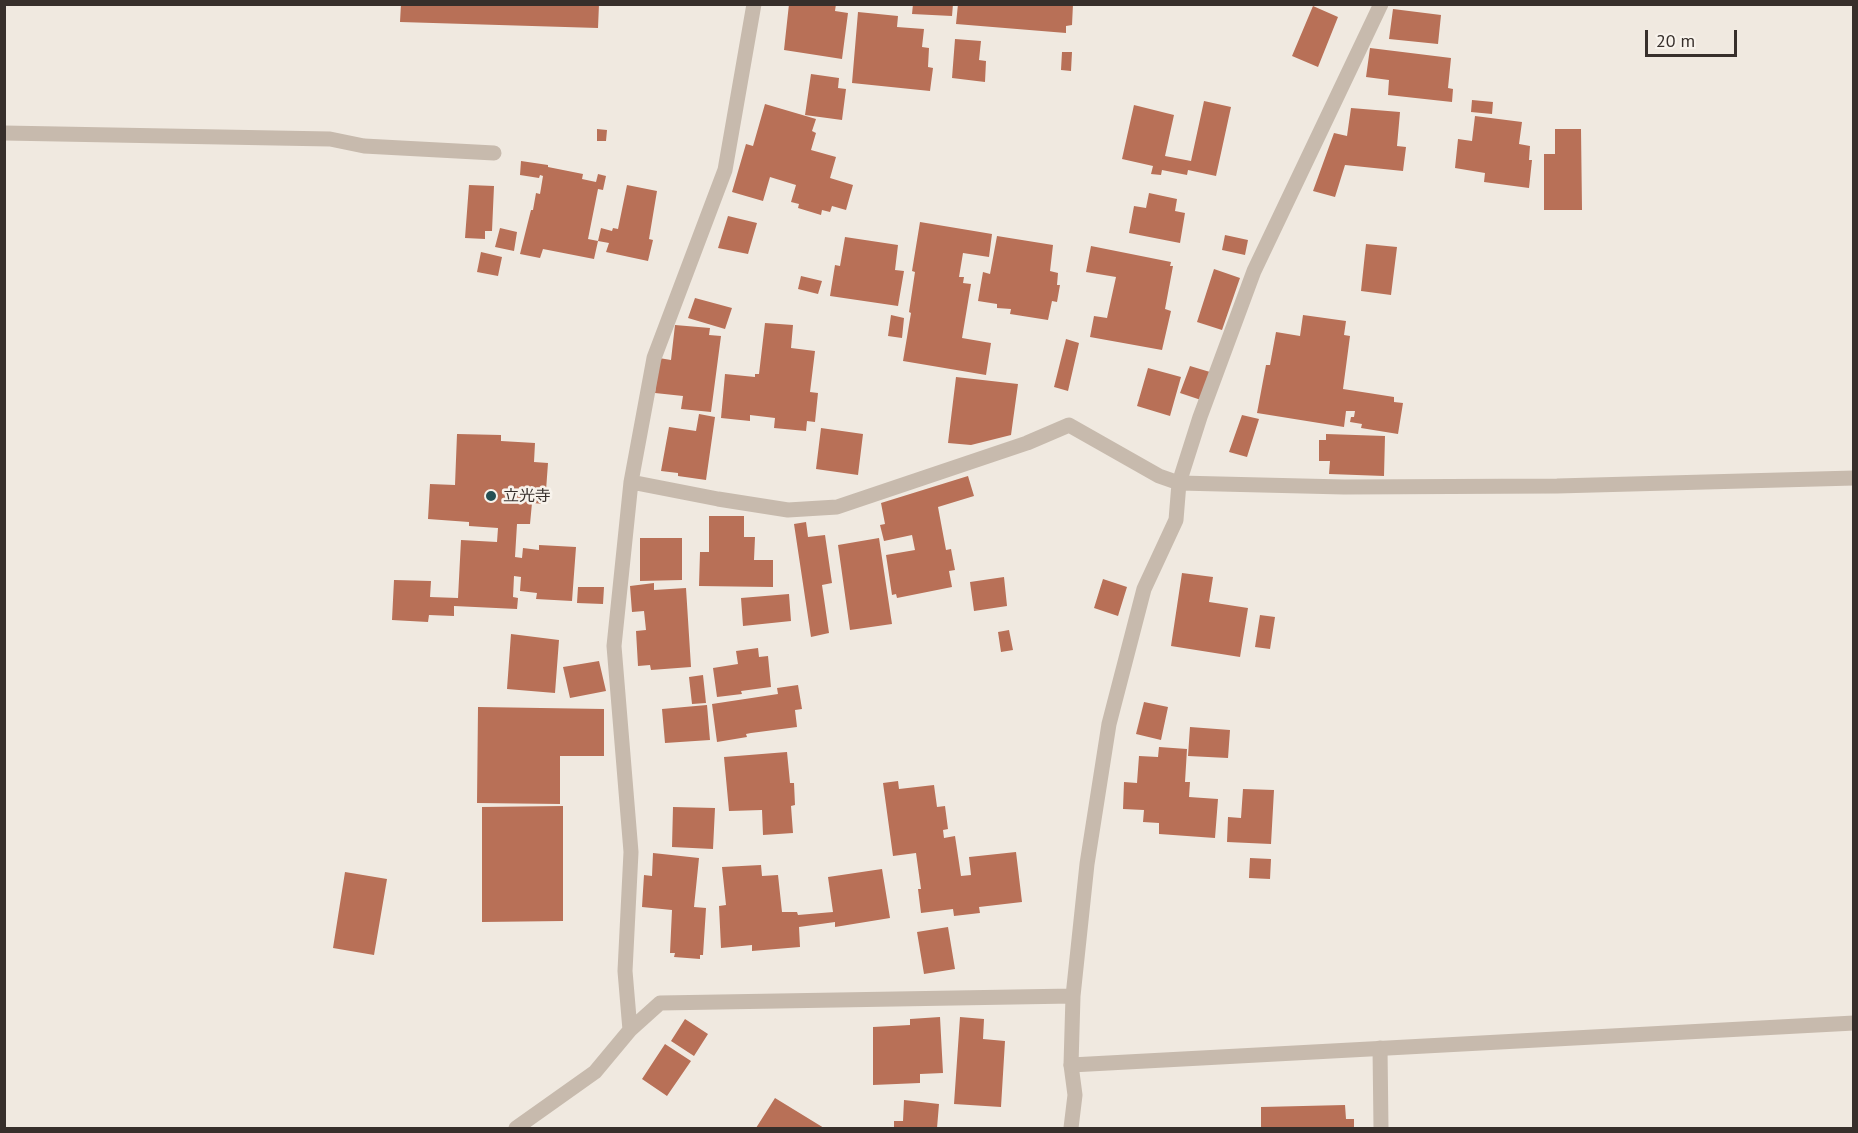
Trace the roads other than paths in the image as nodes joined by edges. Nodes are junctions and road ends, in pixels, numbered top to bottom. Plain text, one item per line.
1 (754, 4) edge
2 (1378, 5) edge
3 (4, 133) edge
4 (494, 153) dead end
5 (1854, 478) edge
6 (631, 482) junction
7 (1179, 483) junction
8 (1073, 996) junction
9 (1854, 1023) edge
10 (630, 1030) junction
11 (1380, 1048) junction
12 (1071, 1065) junction
13 (516, 1128) edge
14 (1071, 1128) edge
15 (1381, 1128) edge

1 - 6 street
2 - 7 street
3 - 4 street
5 - 7 street
6 - 7 street
6 - 10 street
7 - 8 street
8 - 10 street
8 - 12 street
9 - 11 street
10 - 13 street
11 - 12 street
11 - 15 street
12 - 14 street

